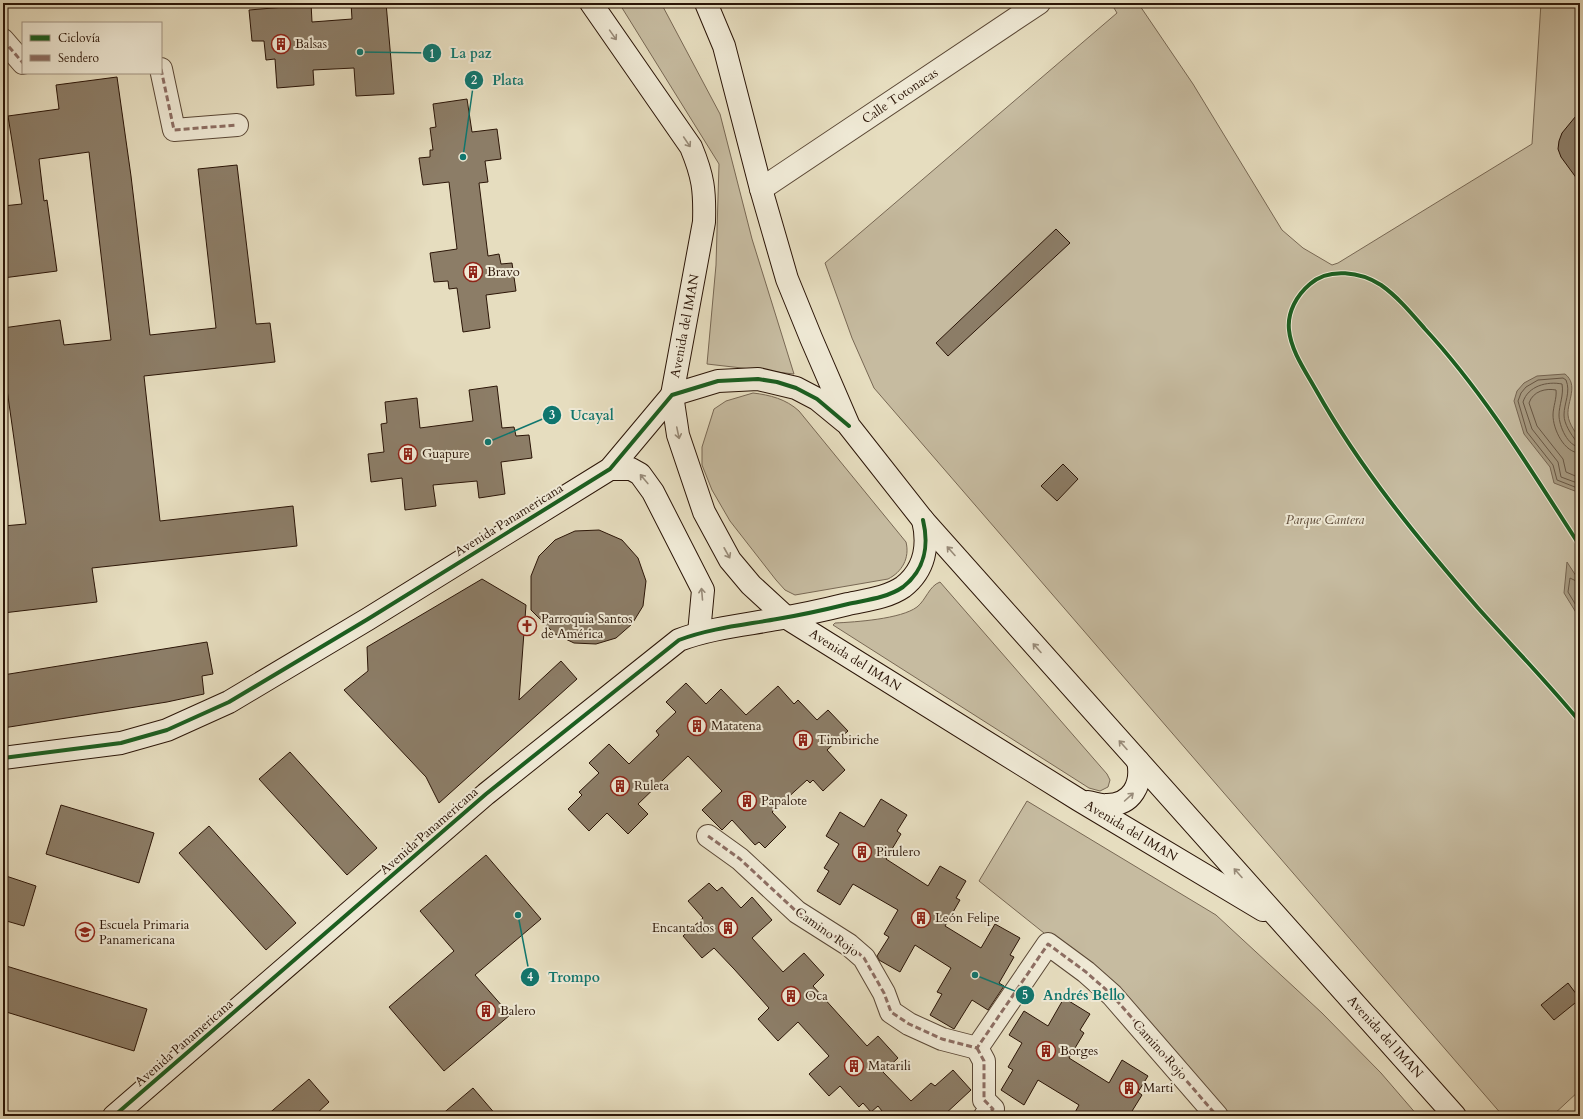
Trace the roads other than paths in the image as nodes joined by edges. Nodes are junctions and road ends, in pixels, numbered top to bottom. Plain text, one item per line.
1 (591, 3) edge
2 (706, 3) edge
3 (1040, 3) edge
4 (3, 40) edge
5 (22, 62) edge
6 (162, 74) edge
7 (237, 125) dead end
8 (761, 189) junction
9 (672, 395) junction
10 (849, 426) junction
11 (610, 469) junction
12 (923, 520) junction
13 (787, 618) junction
14 (699, 633) junction
15 (3, 758) edge
16 (1138, 761) junction
17 (1079, 800) junction
18 (708, 836) dead end
19 (1283, 922) junction
20 (977, 1048) junction
21 (114, 1116) edge
22 (985, 1116) edge
23 (1217, 1116) edge
24 (1455, 1116) edge

1 -> 9 street, Avenida del IMAN
2 - 8 street, Avenida del IMAN
3 - 8 street, Calle Totonacas
4 - 5 street
6 - 7 street
8 - 10 street, Avenida del IMAN
9 - 10 street
9 - 11 street, Avenida Panamericana
9 -> 13 street, Avenida del IMAN
10 - 12 street, Avenida del IMAN
14 -> 11 street
11 - 15 street, Avenida Panamericana
12 - 13 street, Avenida Panamericana
16 -> 12 street, Avenida del IMAN
13 - 14 street, Avenida Panamericana
13 - 17 street, Avenida del IMAN
14 - 21 street, Avenida Panamericana
17 -> 16 street
19 -> 16 street, Avenida del IMAN
17 - 19 street, Avenida del IMAN
18 - 20 street, Camino Rojo
19 - 24 street, Avenida del IMAN
20 - 22 street
20 - 23 street, Camino Rojo

